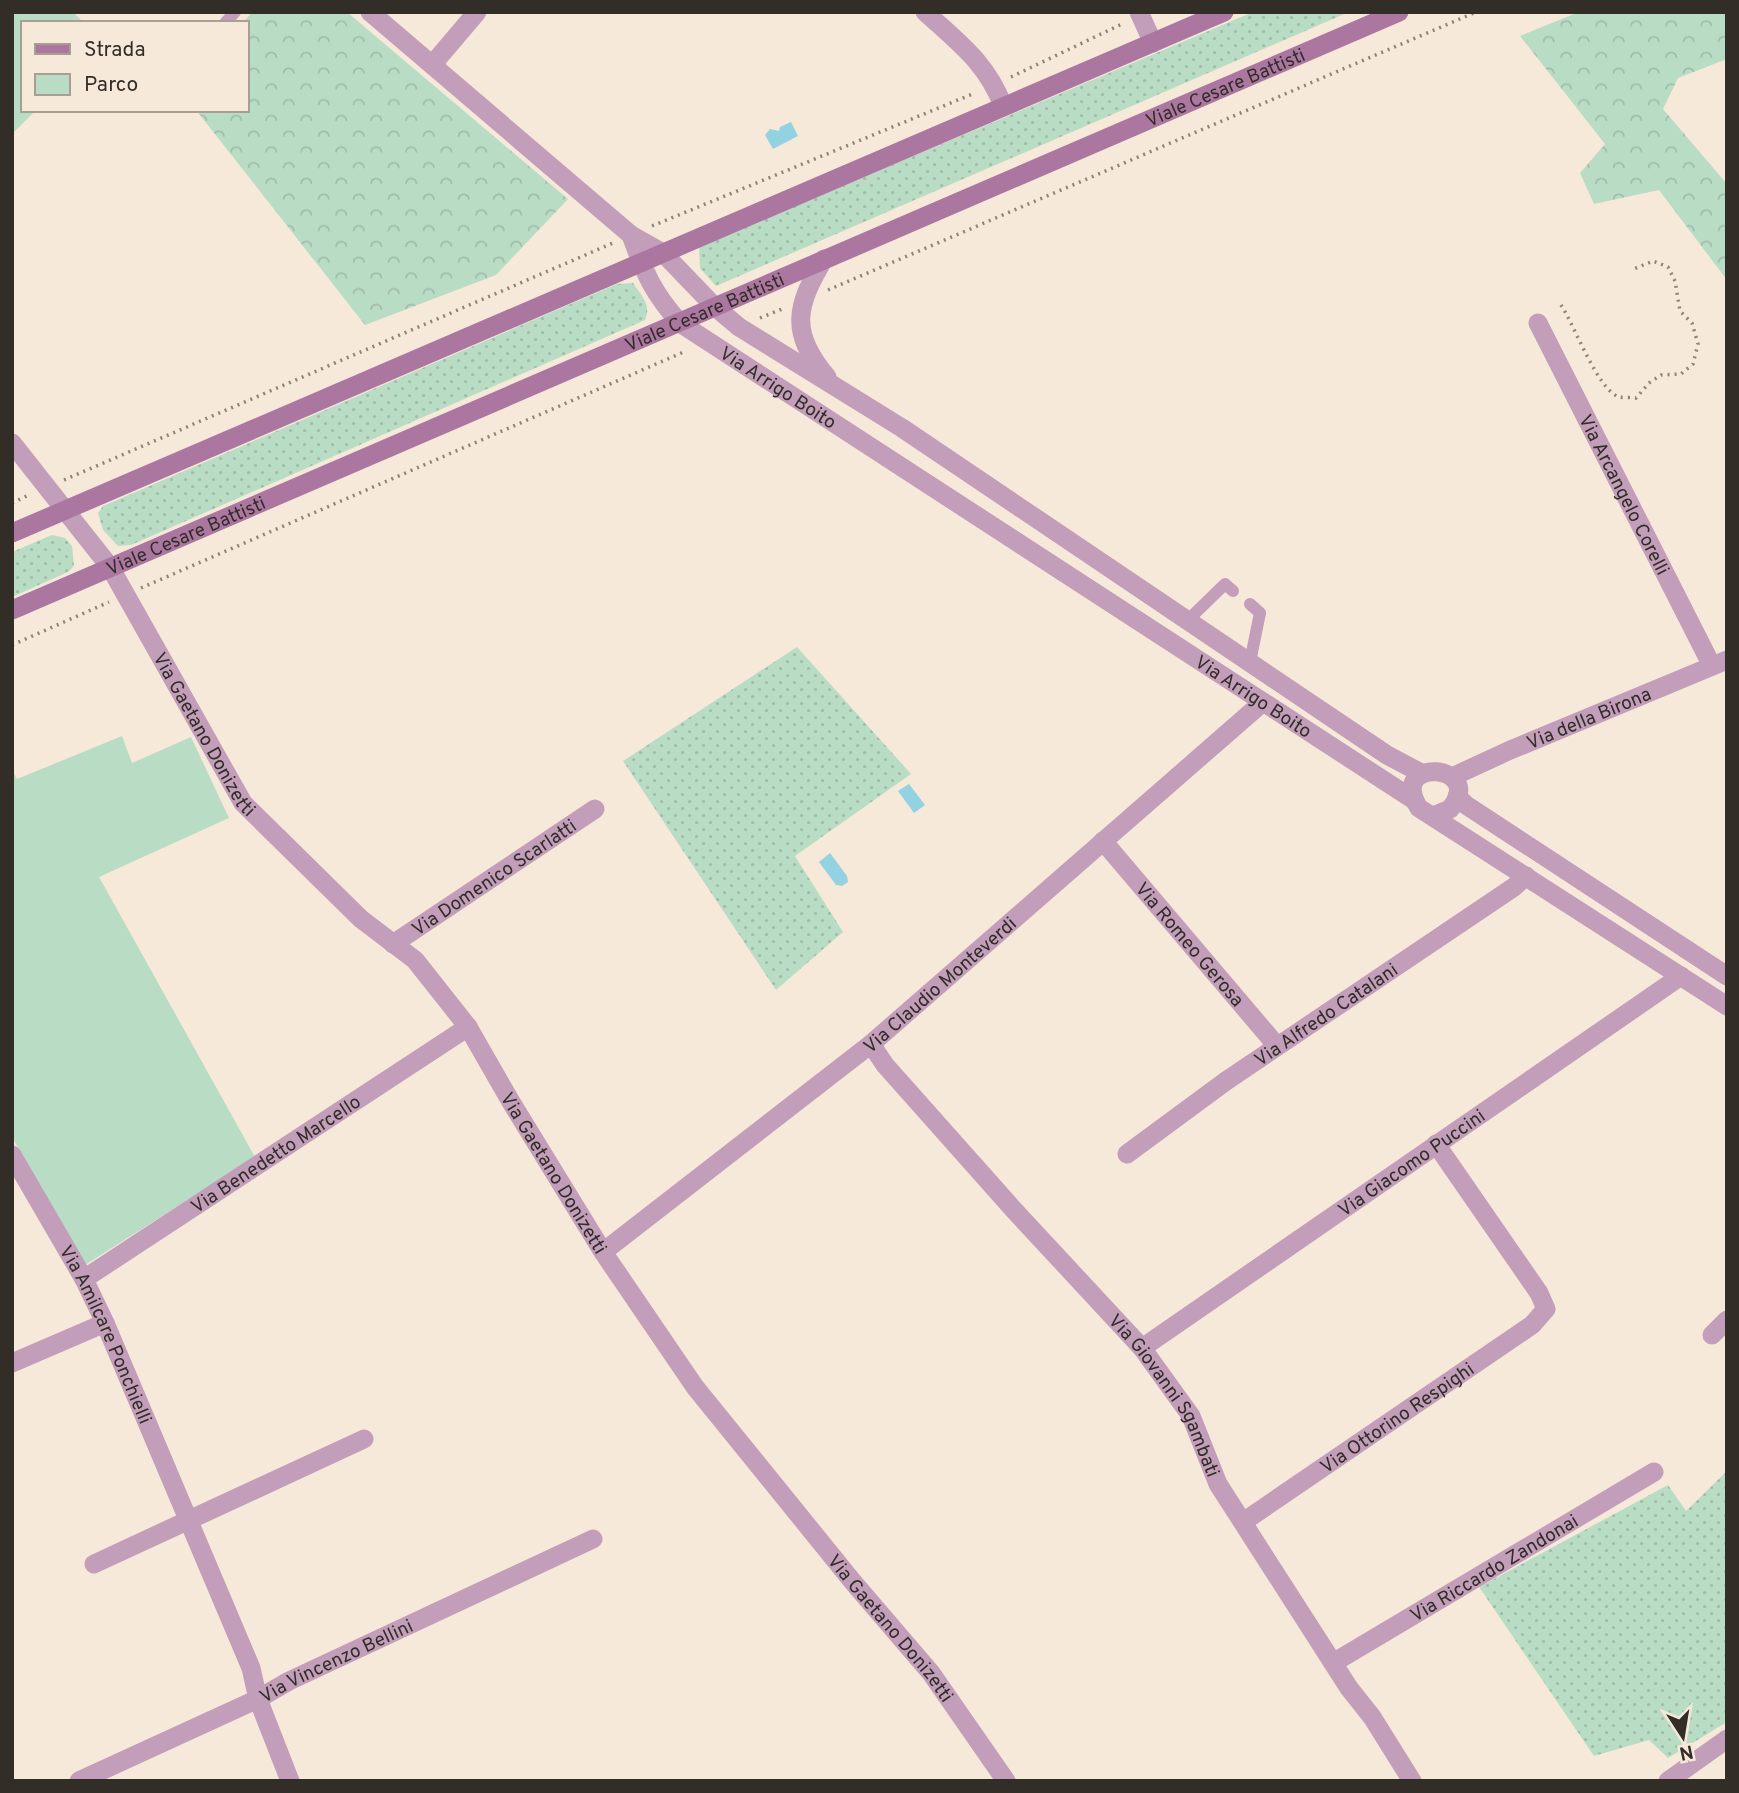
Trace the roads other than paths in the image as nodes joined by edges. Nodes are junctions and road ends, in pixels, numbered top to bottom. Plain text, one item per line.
1 (370, 12) edge
2 (477, 12) edge
3 (925, 12) edge
4 (1224, 12) edge
5 (1399, 12) edge
6 (1140, 14) edge
7 (1153, 43) junction
8 (432, 65) junction
9 (1003, 106) junction
10 (631, 235) junction
11 (663, 253) junction
12 (824, 259) junction
13 (641, 262) junction
14 (714, 306) junction
15 (680, 323) junction
16 (1538, 323) dead end
17 (852, 398) junction
18 (12, 443) edge
19 (65, 509) junction
20 (12, 533) edge
21 (110, 567) junction
22 (1233, 591) dead end
23 (1250, 604) dead end
24 (12, 610) edge
25 (1187, 621) junction
26 (1250, 662) junction
27 (1719, 663) edge
28 (1263, 702) junction
29 (1423, 774) junction
30 (1455, 787) junction
31 (1413, 800) junction
32 (595, 808) dead end
33 (1433, 816) junction
34 (1103, 841) junction
35 (1526, 876) junction
36 (393, 944) junction
37 (1681, 976) junction
38 (1727, 976) edge
39 (1727, 1006) edge
40 (468, 1027) junction
41 (871, 1044) junction
42 (1277, 1046) junction
43 (1436, 1144) junction
44 (1127, 1154) dead end
45 (12, 1155) edge
46 (603, 1252) junction
47 (84, 1279) junction
48 (1727, 1320) edge
49 (105, 1323) junction
50 (1712, 1335) dead end
51 (1142, 1348) junction
52 (12, 1363) edge
53 (364, 1439) dead end
54 (1654, 1472) dead end
55 (189, 1520) junction
56 (1243, 1522) junction
57 (593, 1539) dead end
58 (94, 1564) dead end
59 (1333, 1663) junction
60 (258, 1699) junction
61 (1727, 1739) edge
62 (79, 1781) edge
63 (290, 1781) edge
64 (1006, 1781) edge
65 (1412, 1781) edge
66 (1668, 1781) edge

1 - 8 street
2 - 8 street
3 - 9 street
4 - 7 main road
5 - 12 main road, Viale Cesare Battisti
6 - 7 street
7 - 9 main road
8 - 10 street
9 - 11 main road
10 - 11 street, Via Arrigo Boito
10 - 13 street, Via Arrigo Boito
11 - 13 main road
11 - 14 street, Via Arrigo Boito
12 - 14 main road, Viale Cesare Battisti
12 - 17 street
13 - 15 street, Via Arrigo Boito
13 - 19 main road
14 - 15 main road, Viale Cesare Battisti
14 - 17 street, Via Arrigo Boito
15 - 21 main road, Viale Cesare Battisti
15 - 28 street, Via Arrigo Boito
16 - 27 street, Via Arcangelo Corelli
17 - 25 street, Via Arrigo Boito
18 - 19 street, Via Gaetano Donizetti
19 - 20 main road
19 - 21 street, Via Gaetano Donizetti
21 - 24 main road, Viale Cesare Battisti
21 - 36 street, Via Gaetano Donizetti
22 - 25 lane
23 - 26 lane
25 - 26 street, Via Arrigo Boito
26 - 29 street, Via Arrigo Boito
27 - 30 street, Via della Birona
28 - 31 street, Via Arrigo Boito
28 - 34 street, Via Claudio Monteverdi
29 - 30 street
29 - 31 street
30 - 33 street
30 - 38 street
31 - 33 street
32 - 36 street, Via Domenico Scarlatti
33 - 35 street
34 - 41 street, Via Claudio Monteverdi
34 - 42 street, Via Romeo Gerosa
35 - 37 street
35 - 42 street, Via Alfredo Catalani
36 - 40 street, Via Gaetano Donizetti
37 - 39 street
37 - 43 street, Via Giacomo Puccini
40 - 46 street, Via Gaetano Donizetti
40 - 47 street, Via Benedetto Marcello
41 - 46 street, Via Claudio Monteverdi
41 - 51 street, Via Giovanni Sgambati
42 - 44 street, Via Alfredo Catalani
43 - 51 street, Via Giacomo Puccini
43 - 56 street, Via Ottorino Respighi
45 - 47 street, Via Amilcare Ponchielli
46 - 64 street, Via Gaetano Donizetti
47 - 49 street, Via Amilcare Ponchielli
48 - 50 street
49 - 52 street
49 - 55 street, Via Amilcare Ponchielli
51 - 56 street, Via Giovanni Sgambati
53 - 55 street
54 - 59 street, Via Riccardo Zandonai
55 - 58 street
55 - 60 street, Via Amilcare Ponchielli
56 - 59 street, Via Giovanni Sgambati
57 - 60 street, Via Vincenzo Bellini
59 - 65 street, Via Giovanni Sgambati
60 - 62 street, Via Vincenzo Bellini
60 - 63 street, Via Amilcare Ponchielli
61 - 66 street

